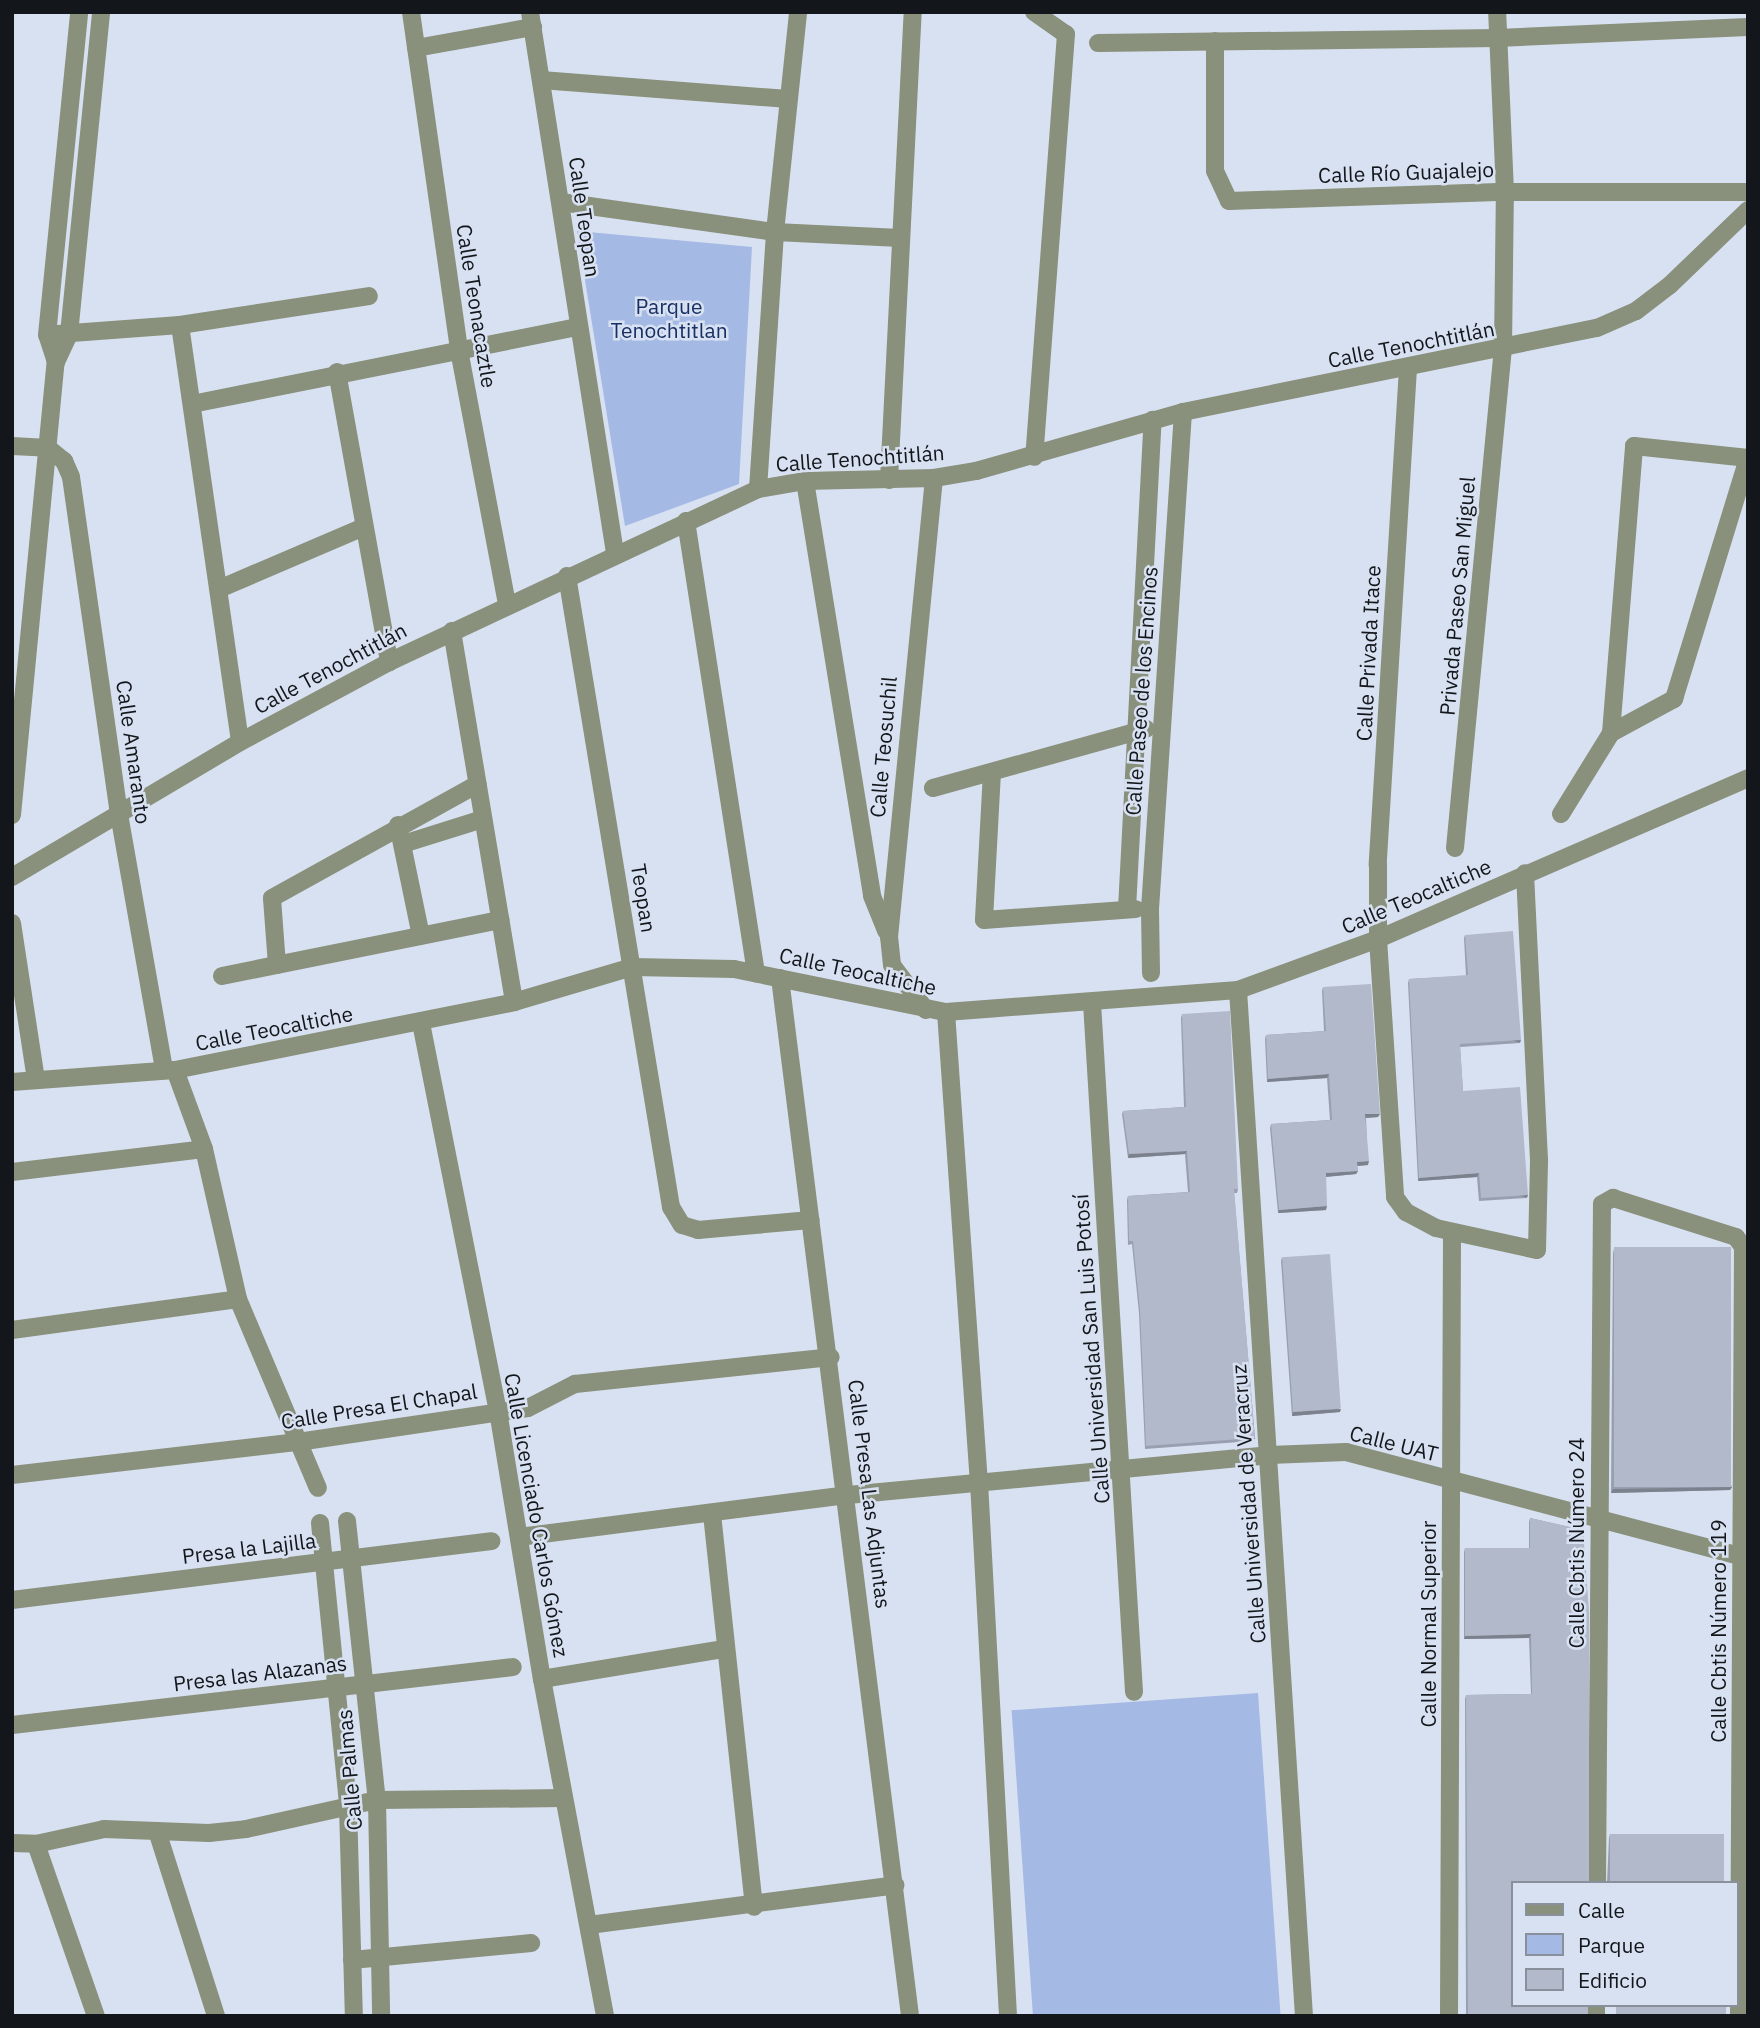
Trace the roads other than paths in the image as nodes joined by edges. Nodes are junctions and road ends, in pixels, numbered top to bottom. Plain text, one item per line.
1 (79, 12) edge
2 (101, 12) edge
3 (411, 12) edge
4 (798, 12) edge
5 (913, 12) edge
6 (1034, 12) edge
7 (1497, 12) edge
8 (532, 20) edge
9 (1748, 27) edge
10 (1498, 38) junction
11 (1215, 41) junction
12 (1098, 43) dead end
13 (416, 48) junction
14 (541, 80) junction
15 (788, 99) junction
16 (1505, 192) junction
17 (1748, 192) edge
18 (561, 202) junction
19 (1748, 210) edge
20 (775, 232) junction
21 (900, 239) junction
22 (369, 296) dead end
23 (180, 325) junction
24 (578, 327) junction
25 (69, 334) junction
26 (47, 335) junction
27 (1503, 348) junction
28 (459, 350) junction
29 (56, 362) junction
30 (1408, 369) junction
31 (337, 372) junction
32 (192, 404) junction
33 (1183, 412) junction
34 (1153, 420) junction
35 (12, 446) edge
36 (48, 448) junction
37 (1034, 457) junction
38 (1748, 458) edge
39 (934, 478) junction
40 (889, 480) junction
41 (805, 481) junction
42 (1150, 481) junction
43 (1178, 483) junction
44 (758, 489) junction
45 (686, 520) junction
46 (361, 528) junction
47 (615, 553) junction
48 (567, 576) junction
49 (219, 589) junction
50 (507, 604) junction
51 (452, 631) junction
52 (389, 662) junction
53 (1161, 724) junction
54 (1136, 733) junction
55 (1611, 733) junction
56 (240, 742) junction
57 (992, 772) junction
58 (1748, 778) edge
59 (478, 783) junction
60 (933, 788) dead end
61 (119, 814) junction
62 (1561, 814) dead end
63 (12, 815) edge
64 (484, 819) junction
65 (398, 825) junction
66 (403, 844) junction
67 (1455, 848) dead end
68 (1525, 873) junction
69 (12, 877) edge
70 (1127, 909) junction
71 (1150, 909) junction
72 (500, 920) junction
73 (12, 923) edge
74 (421, 936) junction
75 (889, 937) junction
76 (1378, 939) junction
77 (276, 965) junction
78 (632, 967) junction
79 (1151, 973) dead end
80 (756, 974) junction
81 (222, 976) dead end
82 (780, 978) junction
83 (1238, 990) junction
84 (514, 1002) junction
85 (1093, 1003) junction
86 (926, 1010) junction
87 (946, 1012) junction
88 (421, 1023) junction
89 (169, 1070) junction
90 (36, 1079) junction
91 (12, 1082) edge
92 (204, 1149) junction
93 (12, 1172) edge
94 (1602, 1204) joint
95 (811, 1220) junction
96 (1452, 1233) junction
97 (238, 1299) junction
98 (12, 1331) edge
99 (831, 1357) junction
100 (498, 1411) junction
101 (298, 1442) junction
102 (1268, 1455) junction
103 (1122, 1469) junction
104 (12, 1475) edge
105 (1451, 1480) junction
106 (979, 1482) junction
107 (318, 1489) dead end
108 (848, 1495) junction
109 (712, 1514) junction
110 (1599, 1519) junction
111 (347, 1521) dead end
112 (320, 1524) dead end
113 (519, 1537) junction
114 (491, 1541) dead end
115 (1744, 1557) edge
116 (351, 1558) junction
117 (323, 1562) junction
118 (12, 1600) edge
119 (723, 1649) junction
120 (513, 1667) dead end
121 (542, 1679) junction
122 (364, 1684) junction
123 (335, 1687) junction
124 (1134, 1692) dead end
125 (12, 1725) edge
126 (563, 1798) junction
127 (377, 1800) junction
128 (348, 1806) junction
129 (157, 1831) junction
130 (12, 1843) edge
131 (36, 1844) junction
132 (1597, 1881) edge
133 (895, 1885) junction
134 (754, 1907) junction
135 (589, 1925) junction
136 (531, 1943) dead end
137 (380, 1958) junction
138 (352, 1960) junction
139 (96, 2016) edge
140 (216, 2016) edge
141 (354, 2016) edge
142 (381, 2016) edge
143 (605, 2016) edge
144 (910, 2016) edge
145 (1007, 2016) edge
146 (1304, 2016) edge
147 (1449, 2016) edge
148 (1739, 2016) edge

1 - 26 street
2 - 25 street
3 - 13 street, Calle Teonacaztle
4 - 15 street
5 - 21 street
6 - 37 street
7 - 10 street, Privada Paseo San Miguel
8 - 13 street
8 - 14 street, Calle Teopan
9 - 10 street
10 - 11 street
10 - 16 street, Privada Paseo San Miguel
11 - 12 street
11 - 16 street, Calle Río Guajalejo
13 - 28 street, Calle Teonacaztle
14 - 15 street
14 - 18 street, Calle Teopan
15 - 20 street
16 - 17 street, Calle Río Guajalejo
16 - 27 street, Privada Paseo San Miguel
18 - 20 street
18 - 24 street, Calle Teopan
19 - 27 street, Calle Tenochtitlán
20 - 21 street
20 - 44 street
21 - 40 street
22 - 23 street
23 - 25 street
23 - 32 street
24 - 28 street
24 - 47 street, Calle Teopan
25 - 26 street
25 - 29 street
26 - 29 street
27 - 30 street, Calle Tenochtitlán
27 - 67 street, Privada Paseo San Miguel
28 - 31 street
28 - 50 street, Calle Teonacaztle
29 - 36 street
30 - 33 street, Calle Tenochtitlán
30 - 76 street, Calle Privada Itace
31 - 32 street
31 - 46 street
32 - 49 street
33 - 34 street, Calle Tenochtitlán
33 - 43 street, Calle Paseo de los Encinos
34 - 37 street, Calle Tenochtitlán
34 - 42 street, Calle Paseo de los Encinos
35 - 36 street
36 - 61 street, Calle Amaranto
36 - 63 street
37 - 39 street, Calle Tenochtitlán
38 - 55 street
38 - 55 street
39 - 40 street, Calle Tenochtitlán
39 - 75 street, Calle Teosuchil
40 - 41 street, Calle Tenochtitlán
41 - 44 street, Calle Tenochtitlán
41 - 75 street
42 - 43 street
42 - 54 street, Calle Paseo de los Encinos
43 - 53 street, Calle Paseo de los Encinos
44 - 45 street, Calle Tenochtitlán
45 - 47 street, Calle Tenochtitlán
45 - 80 street
46 - 49 street
46 - 52 street
47 - 48 street, Calle Tenochtitlán
48 - 50 street, Calle Tenochtitlán
48 - 78 street, Teopan
49 - 56 street
50 - 51 street, Calle Tenochtitlán
51 - 52 street, Calle Tenochtitlán
51 - 59 street
52 - 56 street, Calle Tenochtitlán
53 - 54 street
53 - 71 street, Calle Paseo de los Encinos
54 - 57 street
54 - 70 street, Calle Paseo de los Encinos
55 - 62 street
56 - 61 street, Calle Tenochtitlán
57 - 60 street
57 - 70 street
58 - 68 street, Calle Teocaltiche
59 - 64 street
59 - 65 street
61 - 69 street, Calle Tenochtitlán
61 - 89 street, Calle Amaranto
64 - 66 street
64 - 72 street
65 - 66 street
65 - 77 street
66 - 74 street
68 - 76 street, Calle Teocaltiche
68 - 96 street, Calle Privada Itace
70 - 71 street
71 - 79 street, Calle Paseo de los Encinos
72 - 74 street
72 - 84 street
73 - 90 street
74 - 77 street
75 - 86 street, Calle Teosuchil
76 - 83 street, Calle Teocaltiche
76 - 96 street, Calle Privada Itace
77 - 81 street
78 - 80 street, Calle Teocaltiche
78 - 84 street, Calle Teocaltiche
78 - 95 street, Teopan
80 - 82 street, Calle Teocaltiche
82 - 86 street, Calle Teocaltiche
82 - 95 street, Calle Presa Las Adjuntas
83 - 85 street, Calle Teocaltiche
83 - 102 street, Calle Universidad de Veracruz
84 - 88 street, Calle Teocaltiche
85 - 87 street, Calle Teocaltiche
85 - 103 street, Calle Universidad San Luis Potosí
86 - 87 street, Calle Teocaltiche
87 - 106 street
88 - 89 street, Calle Teocaltiche
88 - 100 street, Calle Licenciado Carlos Gómez
89 - 90 street, Calle Teocaltiche
89 - 92 street, Calle Amaranto
90 - 91 street, Calle Teocaltiche
92 - 93 street
92 - 97 street, Calle Amaranto
94 - 110 street, Calle Cbtis Número 24
94 - 115 street, Calle Cbtis Número 119
95 - 99 street, Calle Presa Las Adjuntas
96 - 105 street, Calle Normal Superior
97 - 98 street
97 - 101 street, Calle Amaranto
99 - 100 street, Calle Presa El Chapal
99 - 108 street, Calle Presa Las Adjuntas
100 - 101 street, Calle Presa El Chapal
100 - 113 street, Calle Licenciado Carlos Gómez
101 - 104 street, Calle Presa El Chapal
101 - 107 street
102 - 103 street, Calle UAT
102 - 105 street, Calle UAT
102 - 146 street, Calle Universidad de Veracruz
103 - 106 street, Calle UAT
103 - 124 street, Calle Universidad San Luis Potosí
105 - 110 street, Calle UAT
105 - 147 street, Calle Normal Superior
106 - 108 street, Calle UAT
106 - 145 street
108 - 109 street, Calle UAT
108 - 133 street, Calle Presa Las Adjuntas
109 - 113 street, Calle UAT
109 - 119 street
110 - 115 street, Calle UAT
110 - 132 street, Calle Cbtis Número 24
111 - 116 street, Calle Palmas
112 - 117 street, Calle Palmas
113 - 121 street, Calle Licenciado Carlos Gómez
114 - 116 street, Presa la Lajilla
115 - 148 street, Calle Cbtis Número 119
116 - 117 street, Presa la Lajilla
116 - 122 street, Calle Palmas
117 - 118 street, Presa la Lajilla
117 - 123 street, Calle Palmas
119 - 121 street
119 - 134 street
120 - 122 street, Presa las Alazanas
121 - 126 street, Calle Licenciado Carlos Gómez
122 - 123 street, Presa las Alazanas
122 - 127 street, Calle Palmas
123 - 125 street, Presa las Alazanas
123 - 128 street, Calle Palmas
126 - 127 street
126 - 135 street, Calle Licenciado Carlos Gómez
127 - 128 street
127 - 137 street, Calle Palmas
128 - 129 street
128 - 138 street, Calle Palmas
129 - 131 street
129 - 140 street
130 - 131 street
131 - 139 street
133 - 134 street
133 - 144 street, Calle Presa Las Adjuntas
134 - 135 street
135 - 143 street, Calle Licenciado Carlos Gómez
136 - 137 street
137 - 138 street
137 - 142 street, Calle Palmas
138 - 141 street, Calle Palmas

